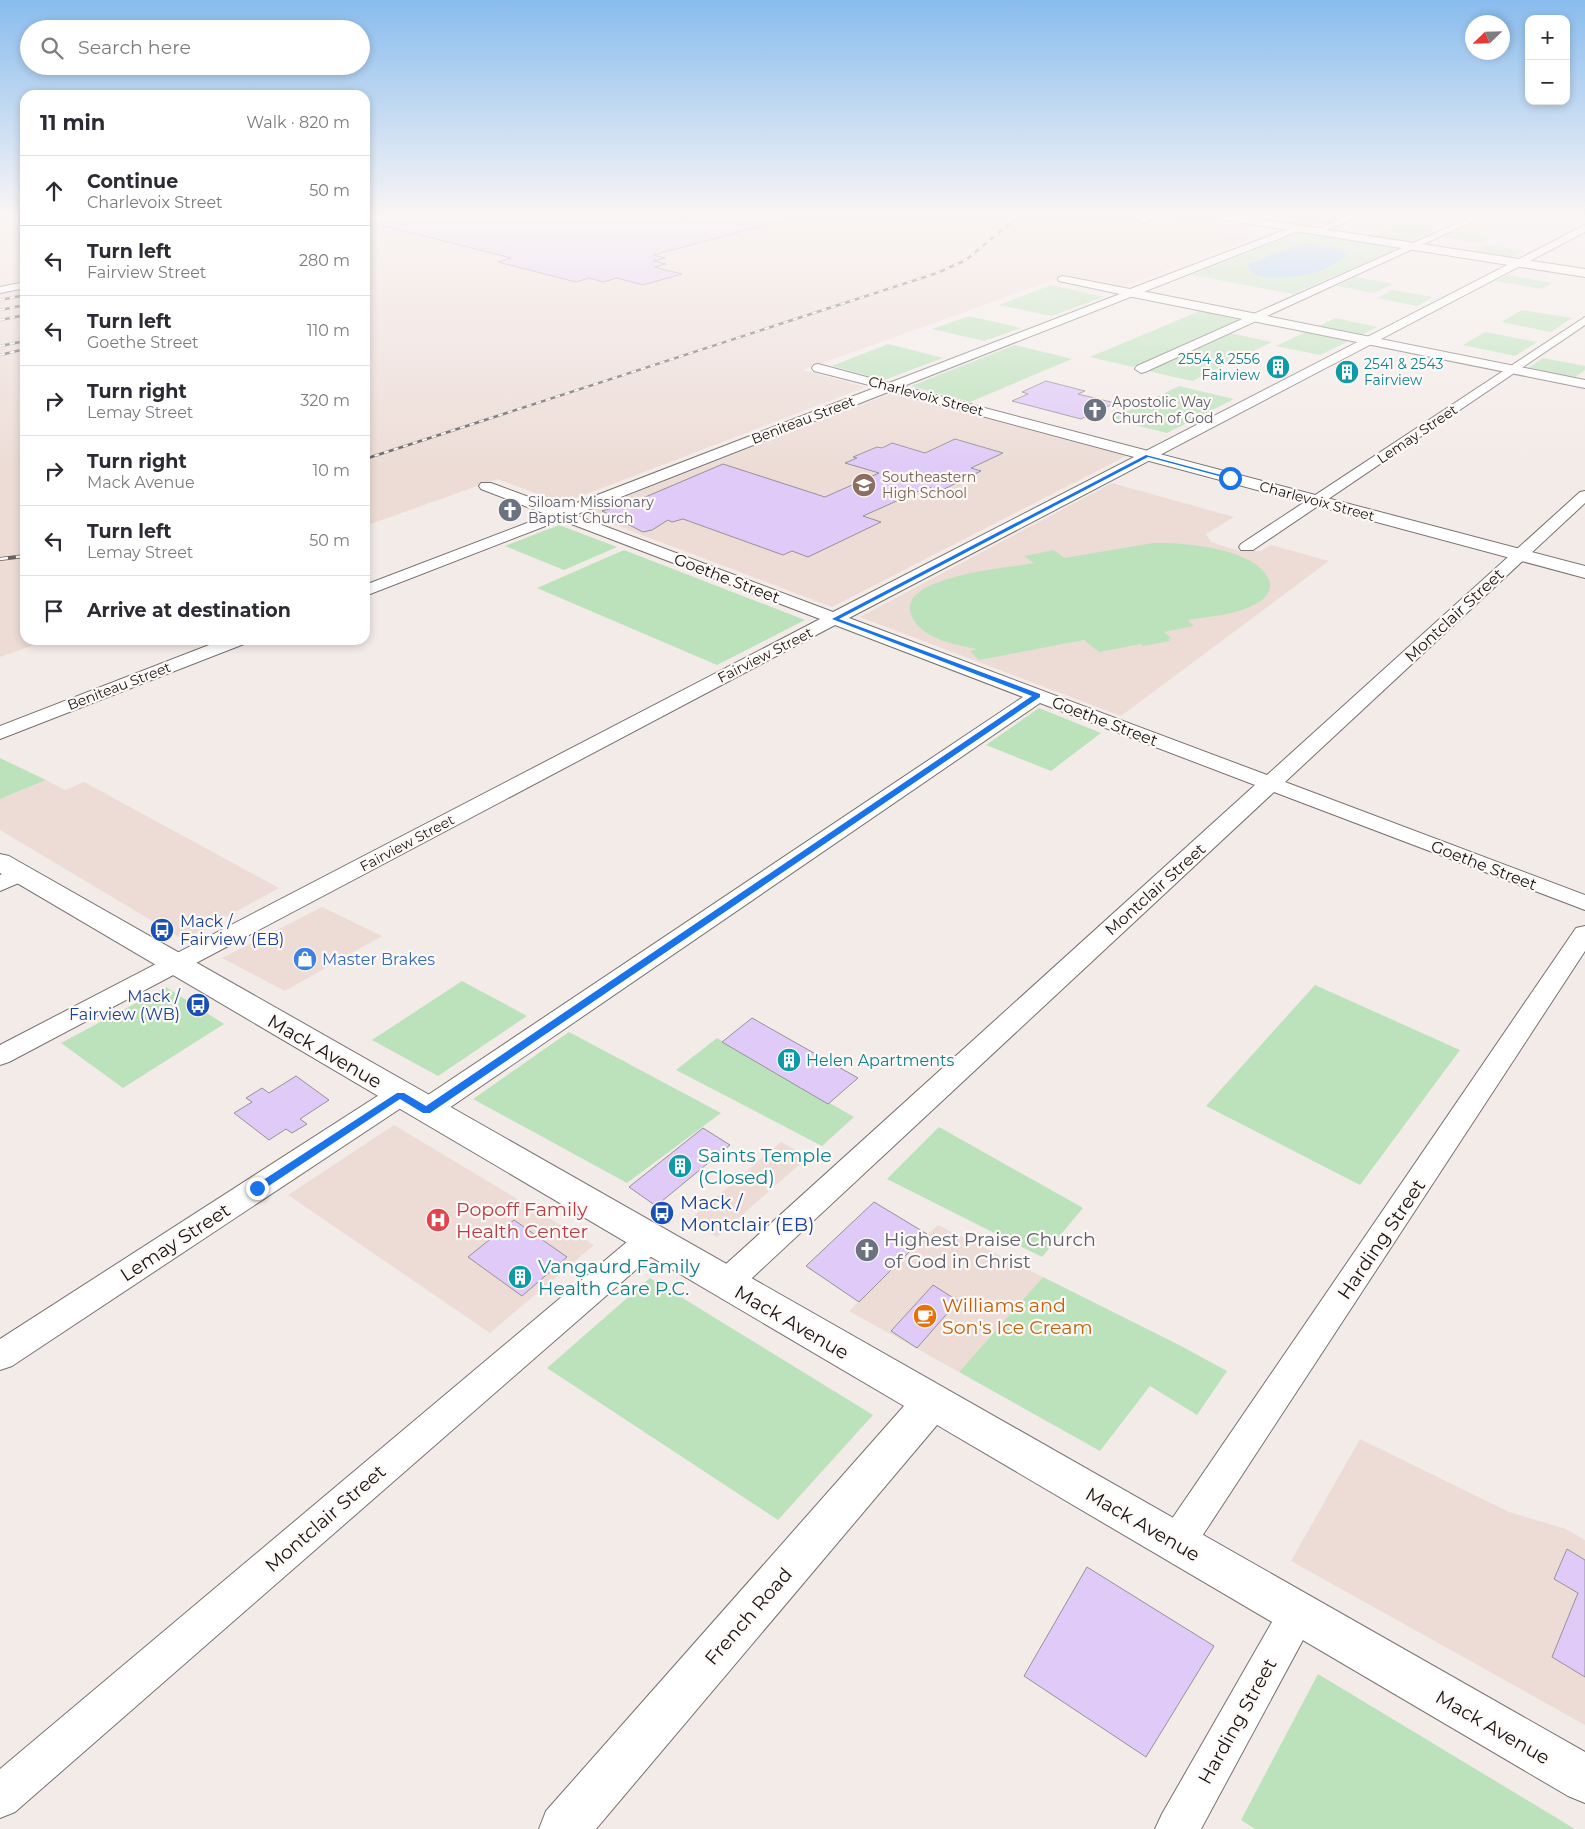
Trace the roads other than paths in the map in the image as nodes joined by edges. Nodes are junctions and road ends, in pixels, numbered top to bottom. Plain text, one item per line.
1 (1113, 299) edge
2 (1167, 299) edge
3 (1297, 299) edge
4 (1447, 299) edge
5 (1256, 318) junction
6 (1585, 320) edge
7 (1369, 340) junction
8 (818, 368) dead end
9 (1141, 369) dead end
10 (1513, 369) junction
11 (1585, 384) edge
12 (890, 387) junction
13 (1148, 456) junction
14 (486, 486) dead end
15 (1585, 495) edge
16 (1317, 501) junction
17 (560, 514) junction
18 (1247, 547) dead end
19 (1520, 555) junction
20 (1585, 572) edge
21 (370, 588) edge
22 (834, 619) junction
23 (225, 645) edge
24 (1037, 696) junction
25 (0, 732) edge
26 (1270, 784) junction
27 (7, 873) edge
28 (1585, 903) edge
29 (1585, 933) edge
30 (174, 964) junction
31 (0, 1056) edge
32 (413, 1103) junction
33 (651, 1239) junction
34 (726, 1284) junction
35 (0, 1356) edge
36 (932, 1402) junction
37 (1176, 1544) junction
38 (1298, 1614) junction
39 (1585, 1780) edge
40 (0, 1797) edge
41 (564, 1829) edge
42 (1177, 1829) edge

1 - 12 street, Beniteau Street
2 - 5 street
3 - 5 street
4 - 7 street, Fairview Street
5 - 7 street
5 - 9 street
6 - 10 street, Lemay Street
7 - 10 street
7 - 13 street, Fairview Street
8 - 12 street, Charlevoix Street
10 - 11 street
10 - 16 street, Lemay Street
12 - 13 street, Charlevoix Street
12 - 17 street, Beniteau Street
13 - 16 street, Charlevoix Street
13 - 22 street, Fairview Street
14 - 17 street, Goethe Street
15 - 19 street, Montclair Street
16 - 18 street, Lemay Street
16 - 19 street, Charlevoix Street
17 - 21 street, Beniteau Street
17 - 22 street, Goethe Street
19 - 20 street, Charlevoix Street
19 - 26 street, Montclair Street
22 - 24 street, Goethe Street
22 - 30 street, Fairview Street
23 - 25 street, Beniteau Street
24 - 26 street, Goethe Street
24 - 32 street, Lemay Street
26 - 28 street, Goethe Street
26 - 34 street, Montclair Street
27 - 30 street, Mack Avenue
29 - 37 street, Harding Street
30 - 31 street, Fairview Street
30 - 32 street, Mack Avenue
32 - 33 street, Mack Avenue
32 - 35 street, Lemay Street
33 - 34 street, Mack Avenue
33 - 40 street, Montclair Street
34 - 36 street, Mack Avenue
36 - 37 street, Mack Avenue
36 - 41 street, French Road
37 - 38 street, Mack Avenue
38 - 39 street, Mack Avenue
38 - 42 street, Harding Street

